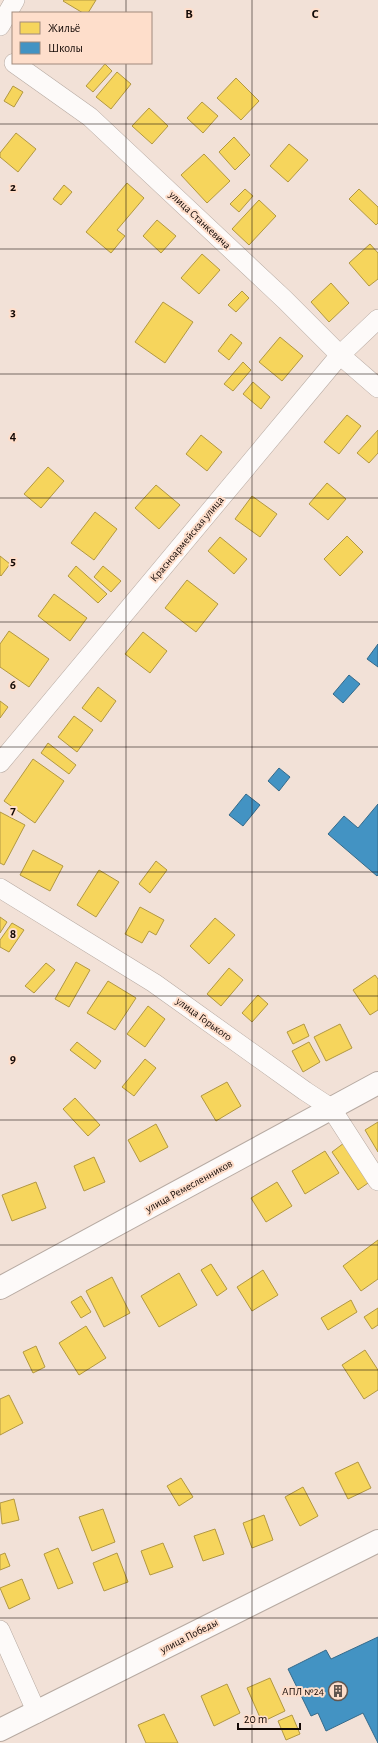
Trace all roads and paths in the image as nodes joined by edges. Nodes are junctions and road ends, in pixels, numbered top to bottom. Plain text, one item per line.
1 (16, 0) edge
2 (0, 26) edge
3 (0, 53) edge
4 (12, 62) edge
5 (14, 64) edge
6 (378, 319) edge
7 (340, 355) junction
8 (378, 388) edge
9 (0, 763) edge
10 (0, 888) edge
11 (378, 1083) edge
12 (331, 1108) junction
13 (378, 1181) edge
14 (0, 1288) edge
15 (378, 1541) edge
16 (0, 1630) edge
17 (37, 1713) junction
18 (0, 1730) edge

1 - 2 street
3 - 4 street, улица Станкевича
5 - 7 street, улица Станкевича
6 - 7 street, Красноармейская улица
7 - 8 street, улица Станкевича
7 - 9 street, Красноармейская улица
10 - 12 street, улица Горького
11 - 12 street, улица Ремесленников
12 - 13 street, улица Горького
12 - 14 street, улица Ремесленников
15 - 17 street, улица Победы
16 - 17 street
17 - 18 street, улица Победы

